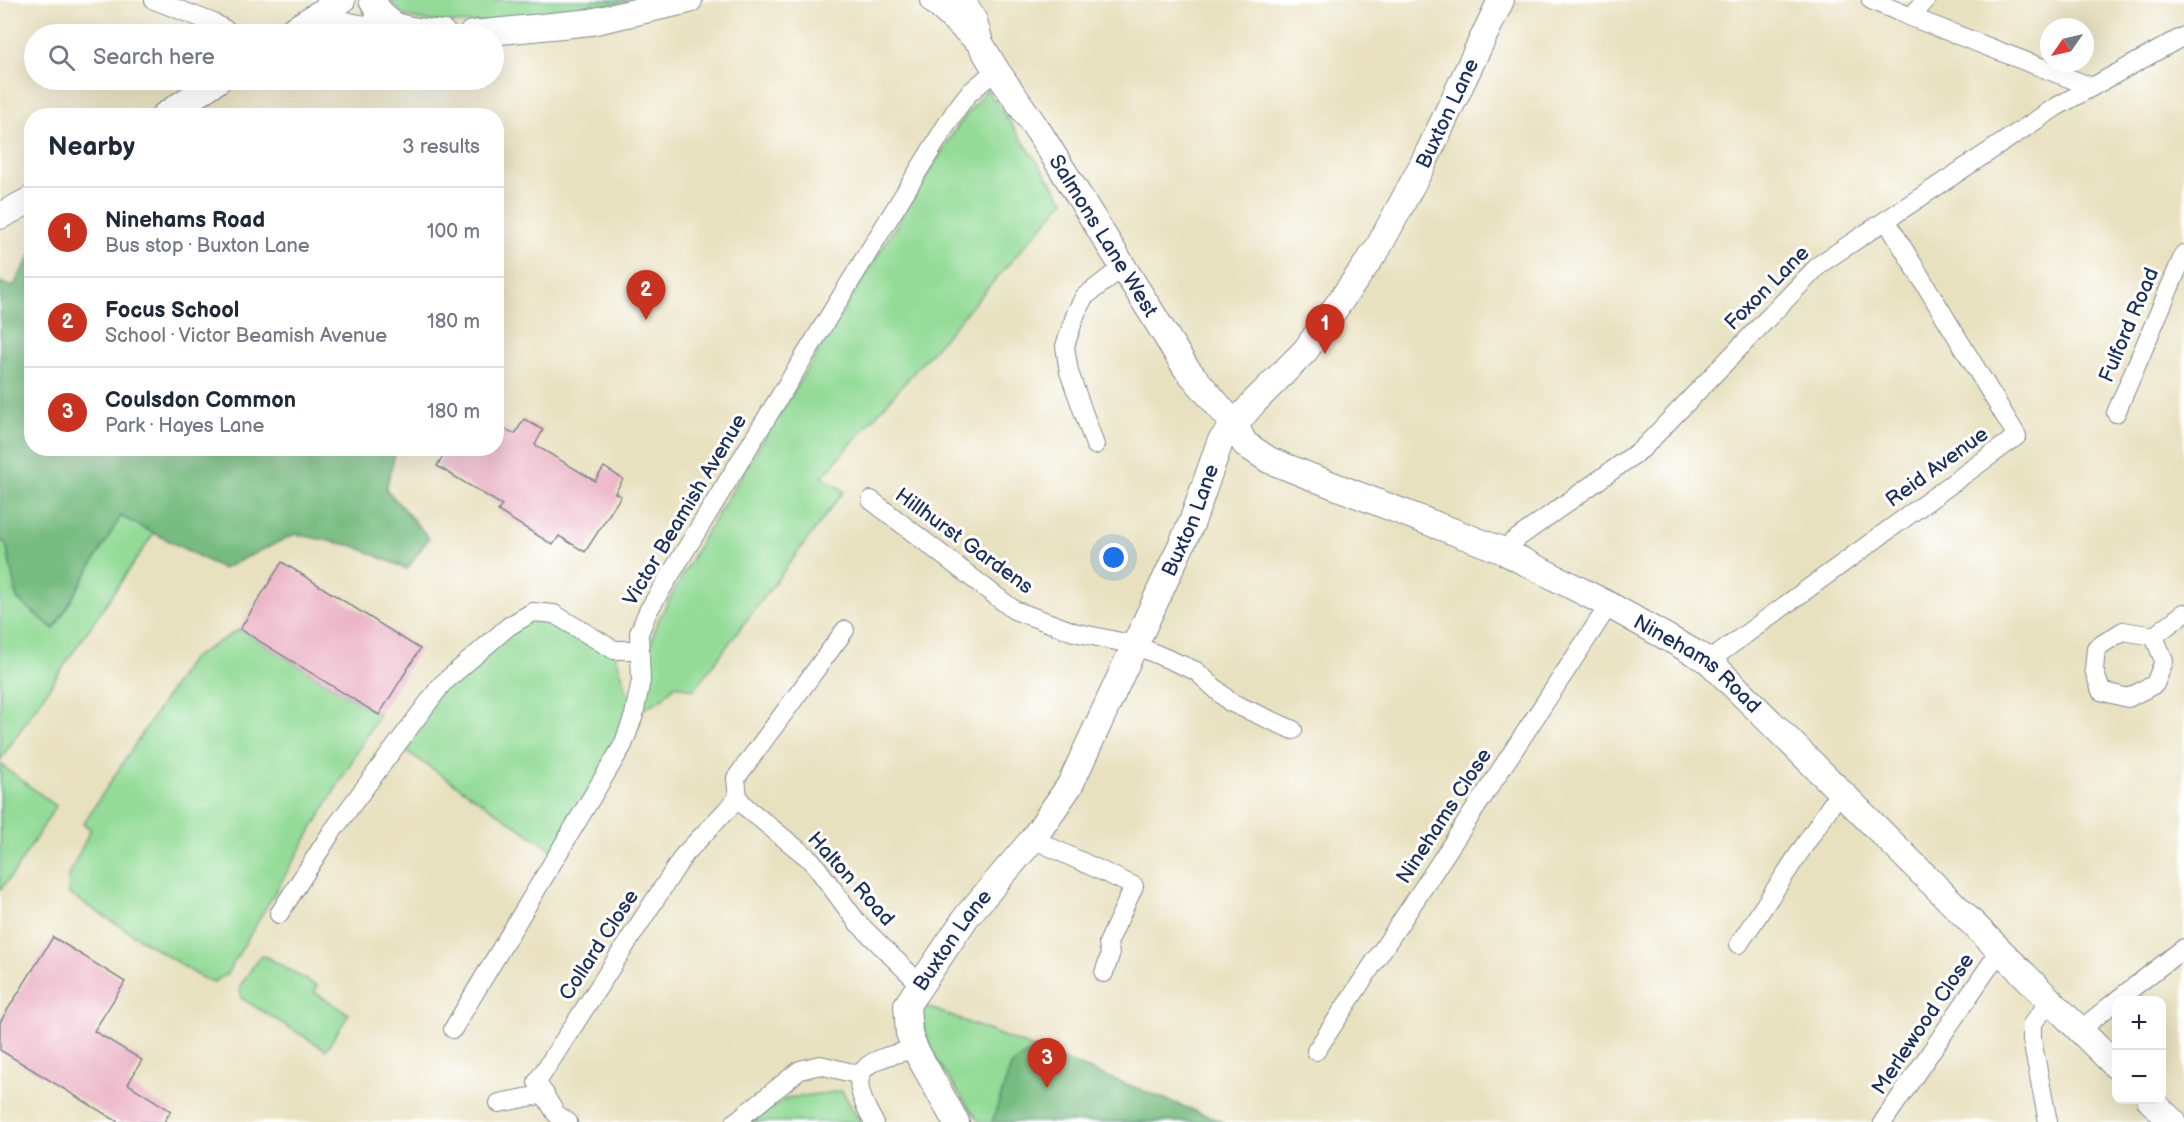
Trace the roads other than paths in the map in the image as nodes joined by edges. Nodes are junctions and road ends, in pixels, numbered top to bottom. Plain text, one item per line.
1 (154, 0) edge
2 (342, 0) edge
3 (372, 0) edge
4 (689, 0) edge
5 (933, 0) edge
6 (962, 0) edge
7 (1871, 0) edge
8 (1926, 0) edge
9 (1496, 3) edge
10 (317, 15) junction
11 (1911, 17) junction
12 (216, 24) edge
13 (303, 24) edge
14 (340, 24) edge
15 (390, 24) edge
16 (504, 31) edge
17 (2184, 36) edge
18 (980, 43) junction
19 (996, 70) junction
20 (2092, 87) junction
21 (203, 90) edge
22 (176, 108) edge
23 (24, 203) edge
24 (0, 216) edge
25 (1886, 220) junction
26 (2184, 254) edge
27 (1123, 267) junction
28 (2116, 413) dead end
29 (1234, 424) junction
30 (1095, 445) dead end
31 (871, 500) dead end
32 (1501, 550) junction
33 (1609, 605) junction
34 (2184, 613) edge
35 (845, 630) dead end
36 (2154, 636) dead end
37 (1135, 645) junction
38 (640, 650) junction
39 (1709, 661) junction
40 (1293, 730) dead end
41 (1841, 790) junction
42 (738, 798) junction
43 (1033, 839) junction
44 (279, 914) dead end
45 (1739, 944) dead end
46 (2184, 948) edge
47 (1999, 952) junction
48 (1104, 973) dead end
49 (920, 984) junction
50 (2123, 996) edge
51 (2050, 1002) junction
52 (2112, 1005) edge
53 (453, 1029) dead end
54 (2080, 1030) junction
55 (915, 1049) junction
56 (1316, 1051) dead end
57 (2112, 1062) edge
58 (860, 1075) junction
59 (545, 1094) junction
60 (499, 1103) dead end
61 (2155, 1104) edge
62 (568, 1122) edge
63 (735, 1122) edge
64 (874, 1122) edge
65 (956, 1122) edge
66 (1883, 1122) edge
67 (2048, 1122) edge
68 (2173, 1122) edge

1 - 12 street
2 - 10 street
3 - 15 street
4 - 16 street
5 - 18 street, Salmons Lane West
6 - 18 street, Salmons Lane West
7 - 11 street
8 - 11 street
9 - 29 street, Buxton Lane
10 - 13 street
10 - 14 street
11 - 20 street
17 - 20 street, Foxon Lane
18 - 19 street, Salmons Lane West
19 - 27 street, Salmons Lane West
19 - 38 street, Victor Beamish Avenue
20 - 25 street, Foxon Lane
21 - 22 street
23 - 24 street
25 - 32 street, Foxon Lane
25 - 39 street, Reid Avenue
26 - 28 street, Fulford Road
27 - 29 street, Salmons Lane West
27 - 30 street
29 - 32 street, Ninehams Road
29 - 37 street, Buxton Lane
31 - 37 street, Hillhurst Gardens
32 - 33 street, Ninehams Road
33 - 39 street, Ninehams Road
33 - 56 street, Ninehams Close
34 - 36 street
35 - 42 street
37 - 40 street, Hillhurst Gardens
37 - 43 street, Buxton Lane
38 - 44 street
38 - 53 street, Victor Beamish Avenue
39 - 41 street, Ninehams Road
41 - 45 street
41 - 47 street, Ninehams Road
42 - 49 street, Halton Road
42 - 59 street, Collard Close
43 - 48 street
43 - 49 street, Buxton Lane
46 - 50 street
47 - 51 street, Ninehams Road
47 - 66 street, Merlewood Close
49 - 55 street, Buxton Lane
51 - 54 street, Ninehams Road
51 - 67 street
52 - 54 street
54 - 57 street, Ninehams Road
55 - 58 street
55 - 65 street, Buxton Lane
58 - 63 street
58 - 64 street
59 - 60 street
59 - 62 street
61 - 68 street

